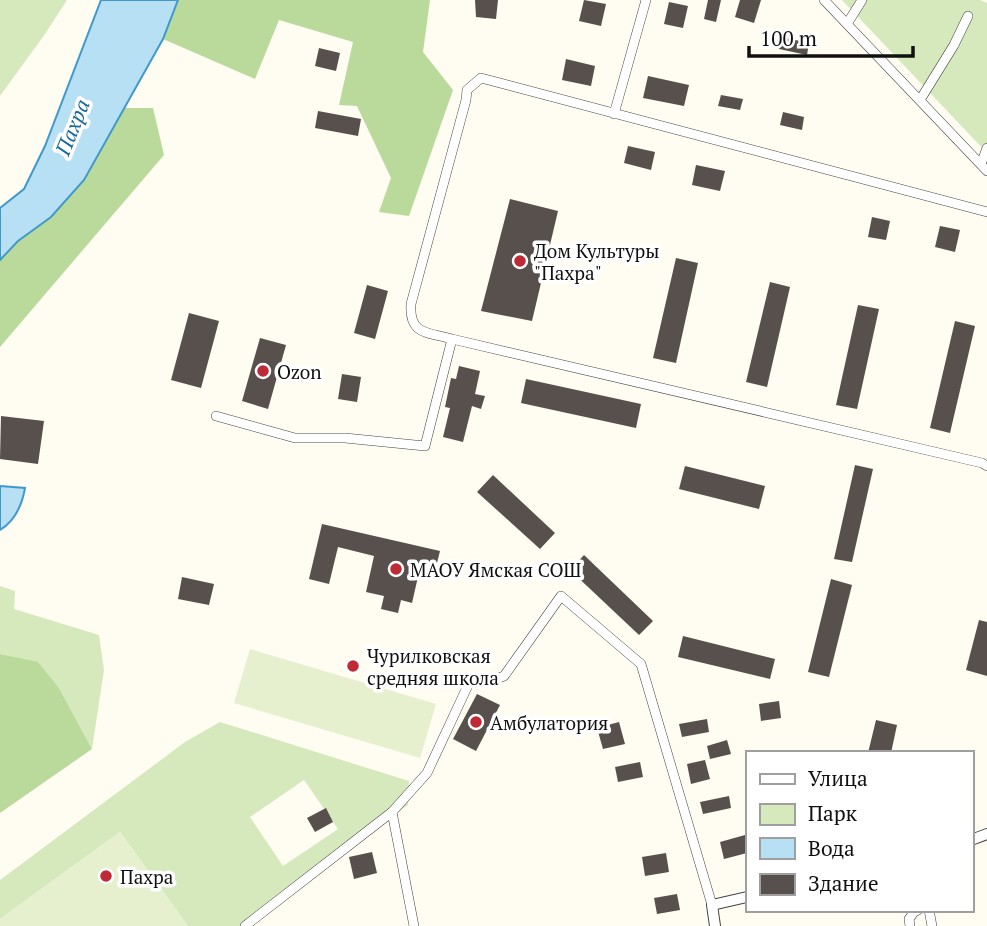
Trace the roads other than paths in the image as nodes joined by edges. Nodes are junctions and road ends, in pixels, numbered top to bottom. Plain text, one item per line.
1 (646, 0) edge
2 (824, 0) edge
3 (862, 0) edge
4 (968, 16) dead end
5 (846, 24) junction
6 (920, 100) junction
7 (614, 114) junction
8 (987, 148) edge
9 (984, 167) edge
10 (987, 212) edge
11 (452, 339) junction
12 (216, 416) dead end
13 (987, 466) edge
14 (391, 812) junction
15 (746, 897) edge
16 (712, 905) junction
17 (245, 926) edge
18 (414, 926) edge
19 (715, 926) edge

1 - 7 street
2 - 5 street
3 - 5 street
4 - 6 street
5 - 6 street
6 - 9 street
7 - 10 street
7 - 11 street
8 - 9 street
11 - 12 street
11 - 13 street
14 - 16 street
14 - 17 street
14 - 18 street
15 - 16 street
16 - 19 street

